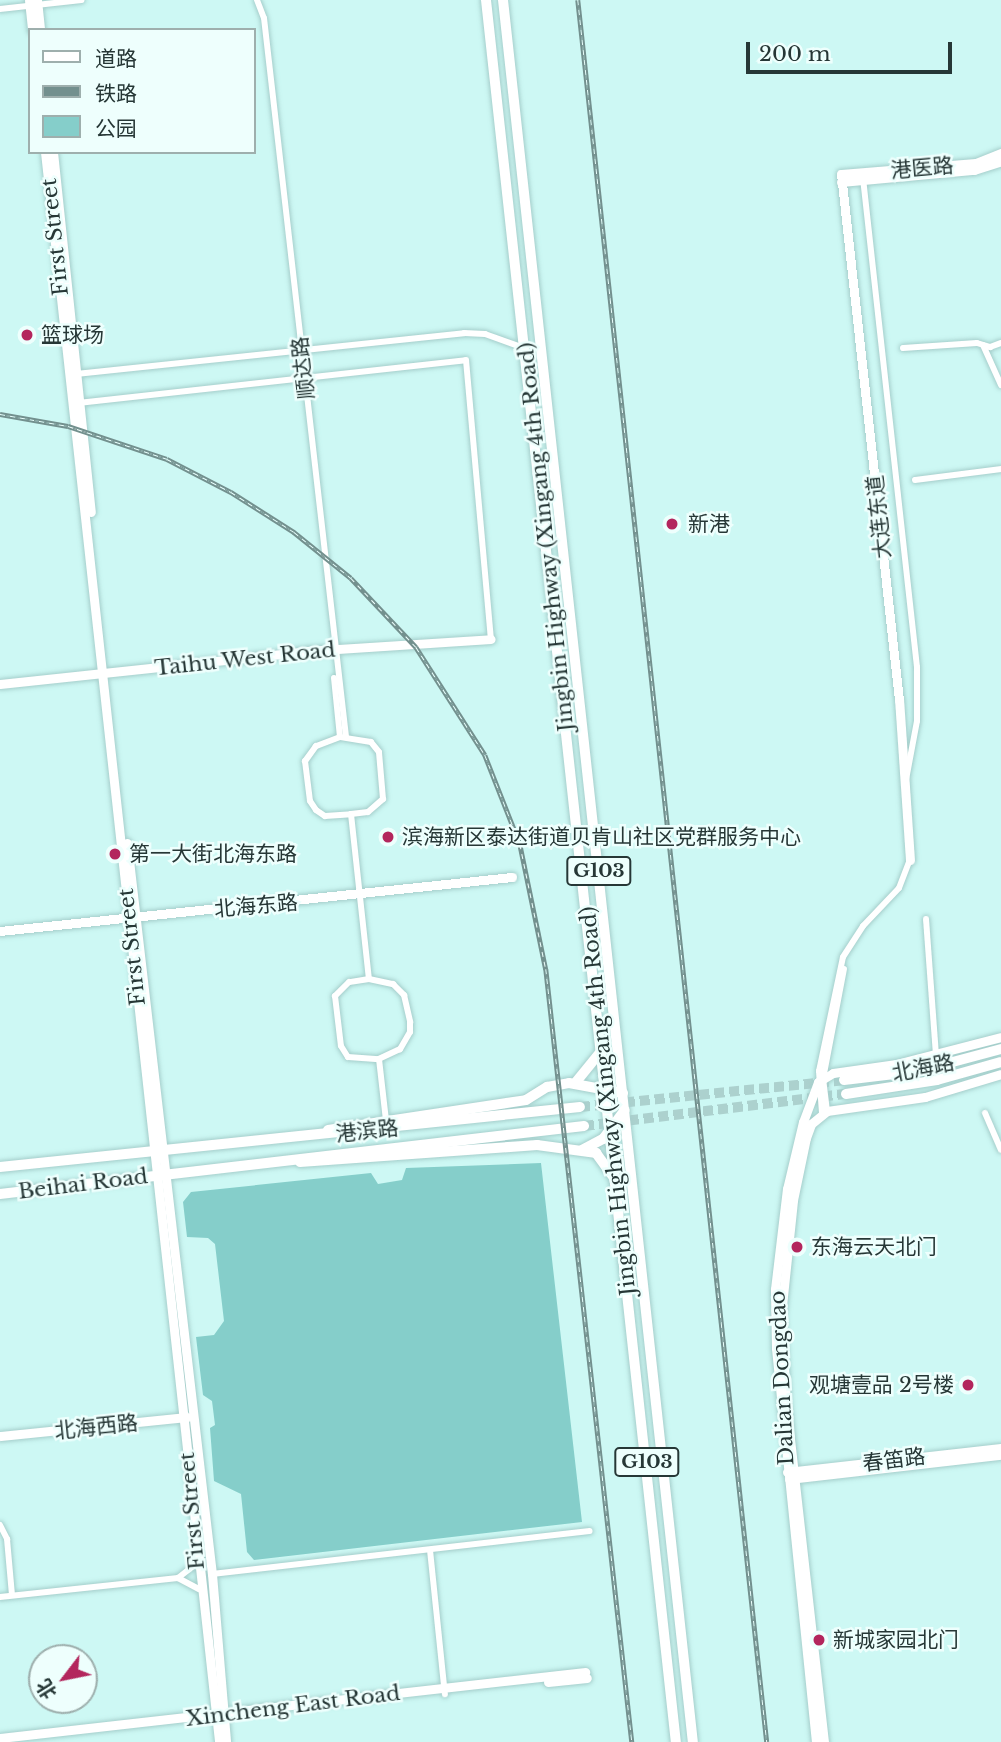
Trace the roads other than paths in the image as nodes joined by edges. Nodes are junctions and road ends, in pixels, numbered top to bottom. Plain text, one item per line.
1 (82, 0) edge
2 (255, 0) edge
3 (485, 0) edge
4 (503, 0) edge
5 (509, 0) edge
6 (35, 2) edge
7 (0, 7) edge
8 (32, 28) edge
9 (40, 28) edge
10 (510, 64) junction
11 (1001, 153) edge
12 (45, 154) edge
13 (53, 154) edge
14 (1001, 161) edge
15 (862, 177) junction
16 (841, 178) joint
17 (1001, 343) edge
18 (985, 345) junction
19 (902, 348) dead end
20 (526, 349) junction
21 (299, 351) junction
22 (76, 374) junction
23 (302, 378) junction
24 (1001, 379) edge
25 (1001, 385) edge
26 (76, 403) junction
27 (1001, 469) edge
28 (915, 480) dead end
29 (491, 637) joint
30 (333, 648) junction
31 (105, 671) junction
32 (0, 682) edge
33 (343, 737) junction
34 (905, 785) junction
35 (351, 814) junction
36 (910, 860) joint
37 (512, 877) dead end
38 (360, 897) junction
39 (132, 918) junction
40 (926, 919) dead end
41 (0, 930) edge
42 (369, 979) junction
43 (1001, 1037) edge
44 (1001, 1049) edge
45 (602, 1050) junction
46 (936, 1055) junction
47 (379, 1059) junction
48 (1001, 1062) edge
49 (1001, 1074) edge
50 (821, 1080) junction
51 (844, 1080) tunnel mouth
52 (576, 1082) junction
53 (606, 1088) junction
54 (623, 1093) junction
55 (846, 1094) tunnel mouth
56 (580, 1107) tunnel mouth
57 (625, 1110) junction
58 (825, 1112) junction
59 (985, 1113) dead end
60 (386, 1120) junction
61 (584, 1126) tunnel mouth
62 (612, 1131) junction
63 (278, 1139) junction
64 (158, 1149) junction
65 (1001, 1150) edge
66 (575, 1151) junction
67 (278, 1162) junction
68 (0, 1167) edge
69 (161, 1175) junction
70 (616, 1182) junction
71 (0, 1194) edge
72 (188, 1417) junction
73 (0, 1437) edge
74 (1001, 1448) edge
75 (1001, 1455) edge
76 (790, 1475) junction
77 (0, 1525) edge
78 (590, 1531) dead end
79 (430, 1550) junction
80 (197, 1563) junction
81 (212, 1574) junction
82 (178, 1578) junction
83 (200, 1589) junction
84 (12, 1595) junction
85 (0, 1597) edge
86 (586, 1675) dead end
87 (445, 1691) junction
88 (220, 1717) junction
89 (0, 1738) edge
90 (24, 1742) edge
91 (219, 1742) edge
92 (226, 1742) edge
93 (677, 1742) edge
94 (693, 1742) edge
95 (816, 1742) edge
96 (824, 1742) edge

1 - 6 street
2 - 21 street, 顺达路
3 - 20 highway, Jingbin Highway (Xingang 4th Road) / G103
4 - 10 highway, Jingbin Highway (Xingang 4th Road) / G103
5 - 10 highway
6 - 7 street
6 - 8 main road
6 - 9 main road
10 - 54 highway, Jingbin Highway (Xingang 4th Road) / G103
11 - 15 main road, 港医路
12 - 26 main road, First Street
13 - 22 main road, First Street
14 - 15 main road, 港医路
15 - 16 main road, 港医路
15 - 34 street
16 - 34 main road, 大连东道
17 - 18 street
18 - 19 street
18 - 24 street
18 - 25 street
20 - 21 street
20 - 45 highway, Jingbin Highway (Xingang 4th Road) / G103
21 - 22 street
21 - 23 street, 顺达路
22 - 26 main road, First Street
23 - 26 street
23 - 29 street
23 - 30 street, 顺达路
26 - 31 main road, First Street
27 - 28 street
29 - 30 main road, Taihu West Road
30 - 31 main road, Taihu West Road
30 - 33 street, 顺达路
31 - 32 main road, Taihu West Road
31 - 39 main road, First Street
33 - 35 street
33 - 35 street
34 - 36 main road, 大连东道
35 - 38 street
36 - 50 street
37 - 38 main road, 北海东路
38 - 39 main road, 北海东路
38 - 42 street
39 - 41 main road, 北海东路
39 - 64 main road, First Street
40 - 46 street
42 - 47 street
42 - 47 street
43 - 46 main road
44 - 51 main road, 北海路
45 - 52 main road
45 - 53 highway, Jingbin Highway (Xingang 4th Road) / G103
46 - 50 main road
47 - 60 street
48 - 55 main road, 北海路
49 - 58 main road
50 - 58 street
50 - 76 main road, Dalian Dongdao
52 - 53 main road
52 - 60 main road
53 - 54 main road
53 - 62 highway, Jingbin Highway (Xingang 4th Road) / G103
54 - 57 highway, Jingbin Highway (Xingang 4th Road) / G103
56 - 63 main road, 港滨路
57 - 62 main road
57 - 94 highway, Jingbin Highway (Xingang 4th Road) / G103
58 - 76 main road, Dalian Dongdao
59 - 65 street
60 - 63 main road
61 - 67 main road
62 - 66 main road
62 - 70 highway, Jingbin Highway (Xingang 4th Road) / G103
63 - 64 main road, 港滨路
64 - 68 main road, Beihai Road
64 - 69 main road, First Street
66 - 67 main road
66 - 70 main road
67 - 69 main road, Beihai Road
69 - 71 main road, Beihai Road
69 - 72 main road, First Street
70 - 93 highway, Jingbin Highway (Xingang 4th Road) / G103
72 - 73 main road, 北海西路
72 - 80 main road, First Street
72 - 81 main road, First Street
74 - 76 main road, 春笛路
75 - 76 main road, 春笛路
76 - 95 main road, Dalian Dongdao
76 - 96 main road, Dalian Dongdao
77 - 84 street
78 - 79 street
79 - 81 street
79 - 87 street
80 - 82 street
80 - 83 main road, First Street
81 - 88 main road, First Street
82 - 83 street
82 - 84 street
83 - 88 main road, First Street
84 - 85 street
86 - 87 main road, Xincheng East Road
87 - 88 main road, Xincheng East Road
88 - 89 main road, Xincheng East Road
88 - 90 main road, Xincheng East Road
88 - 91 main road, First Street
88 - 92 main road, First Street

